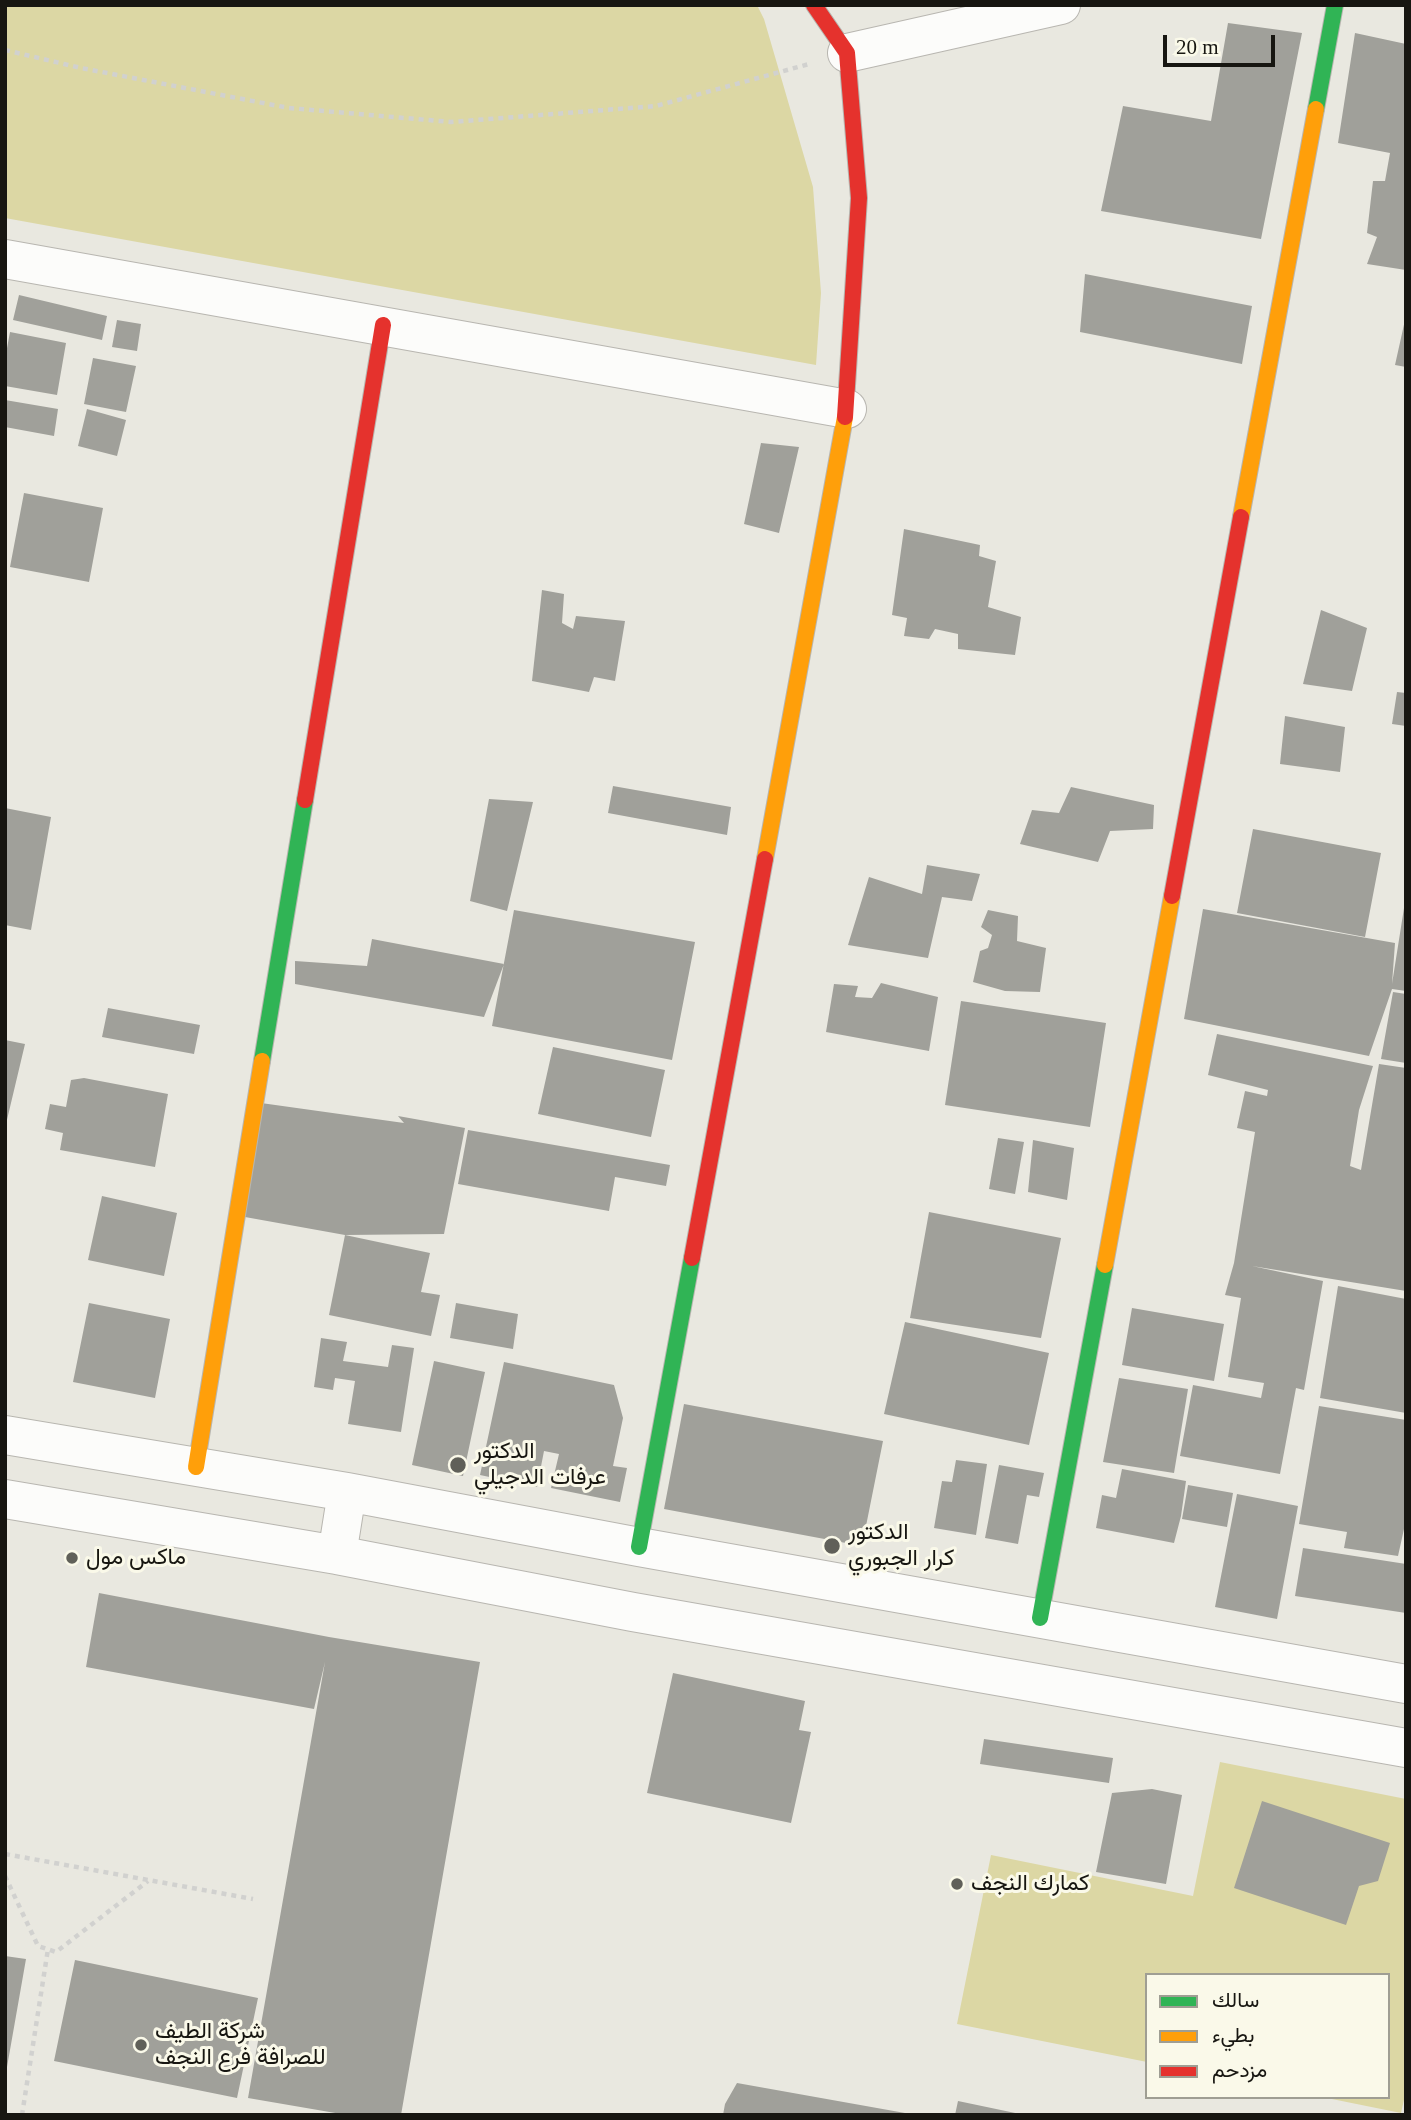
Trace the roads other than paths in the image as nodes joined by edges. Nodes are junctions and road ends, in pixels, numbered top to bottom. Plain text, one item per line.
1 (814, 5) edge
2 (1061, 5) edge
3 (1335, 5) edge
4 (847, 53) junction
5 (5, 259) edge
6 (383, 325) junction
7 (848, 409) junction
8 (5, 1435) edge
9 (196, 1468) junction
10 (347, 1492) junction
11 (5, 1499) edge
12 (639, 1547) junction
13 (337, 1555) junction
14 (1040, 1618) junction
15 (1406, 1684) edge
16 (1406, 1748) edge

1 - 4 street
2 - 4 street
3 - 14 street
4 - 7 street
5 - 6 street
6 - 7 street
6 - 9 street
7 - 12 street
8 - 9 street
9 - 10 street
10 - 12 street
10 - 13 street
11 - 13 street
12 - 14 street
13 - 16 street
14 - 15 street

